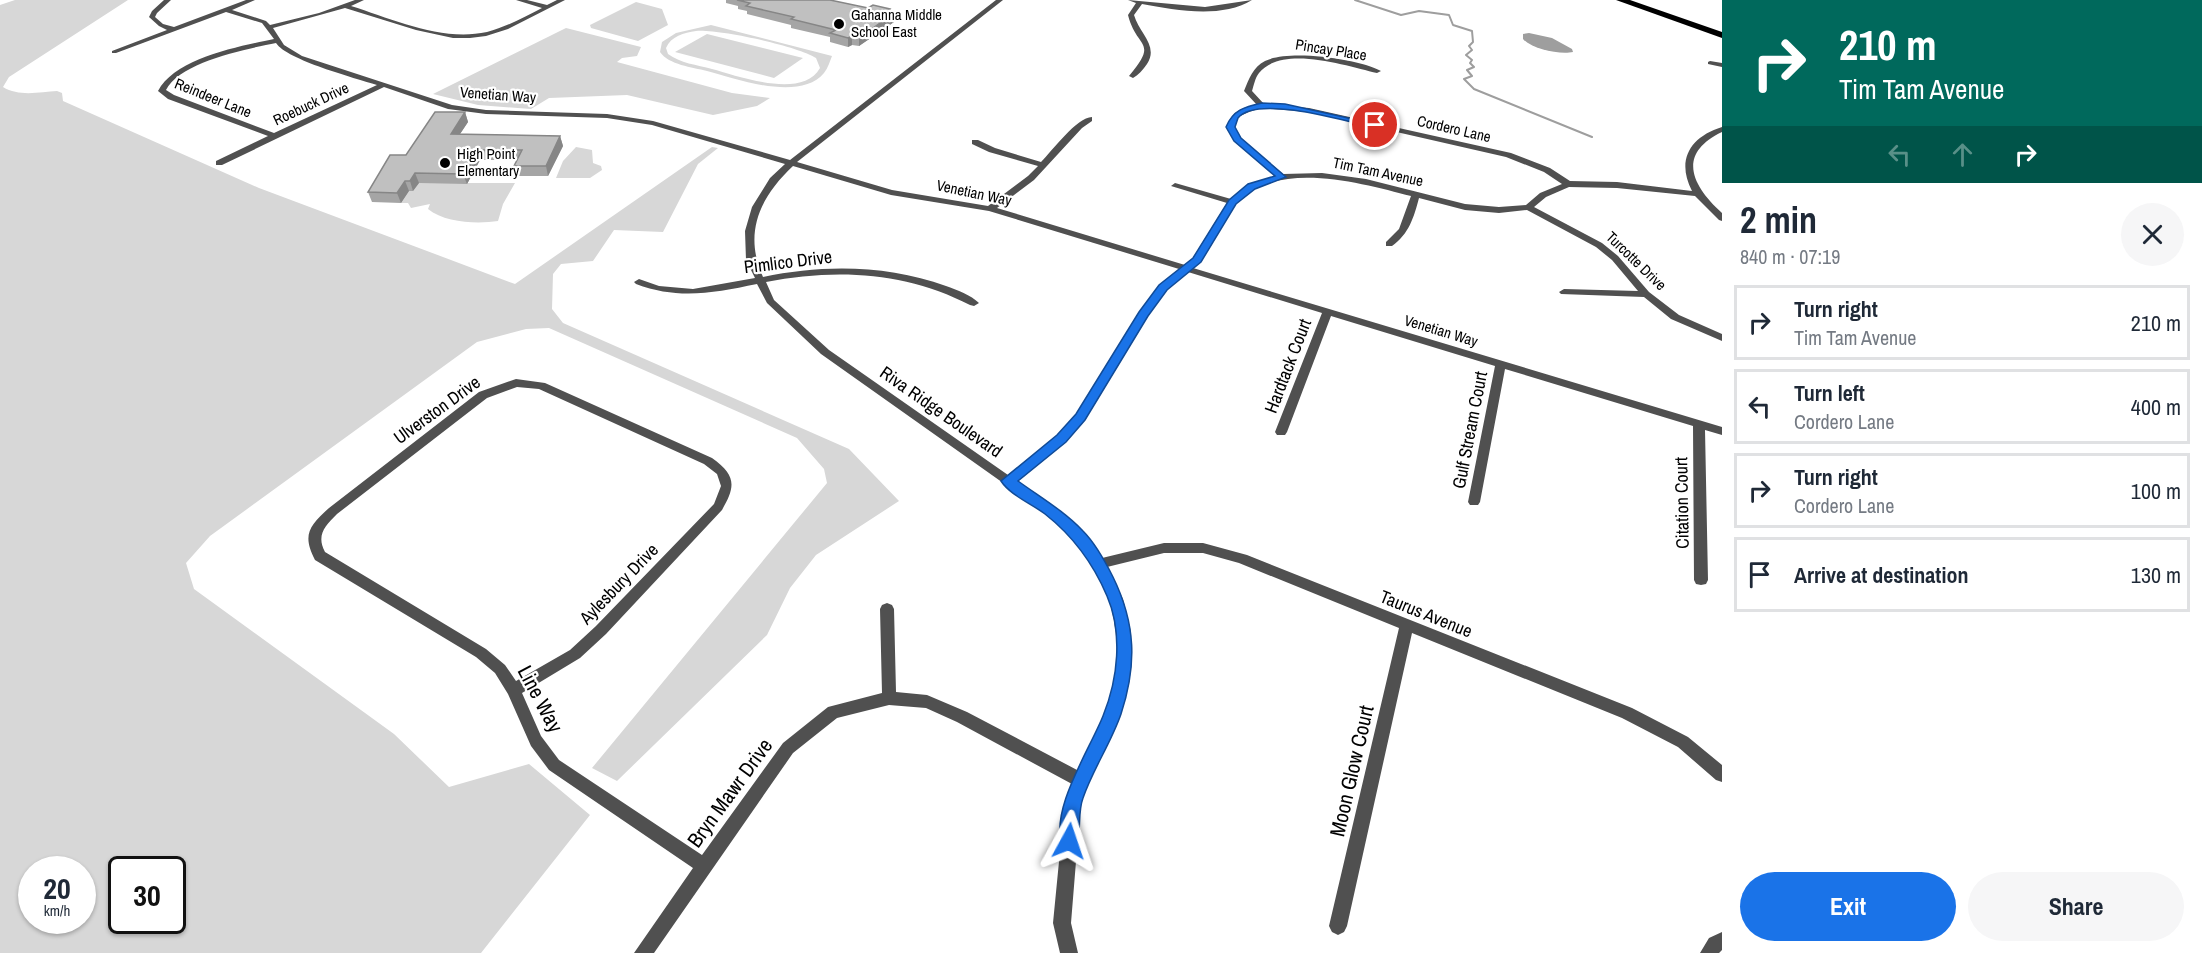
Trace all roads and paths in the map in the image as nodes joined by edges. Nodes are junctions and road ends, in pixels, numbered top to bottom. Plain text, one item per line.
1 (168, 0) edge
2 (252, 0) edge
3 (361, 0) edge
4 (519, 0) edge
5 (562, 0) edge
6 (1000, 0) edge
7 (1131, 0) edge
8 (1249, 0) edge
9 (1621, 0) edge
10 (1140, 2) junction
11 (345, 6) junction
12 (547, 7) junction
13 (226, 10) junction
14 (270, 27) junction
15 (172, 29) junction
16 (1722, 35) edge
17 (276, 40) junction
18 (114, 52) dead end
19 (1710, 63) dead end
20 (1722, 65) edge
21 (1377, 71) dead end
22 (1132, 76) dead end
23 (382, 85) junction
24 (1262, 106) junction
25 (1089, 119) dead end
26 (1722, 129) edge
27 (274, 136) junction
28 (975, 142) dead end
29 (219, 163) dead end
30 (791, 163) junction
31 (1043, 165) junction
32 (1281, 177) junction
33 (1568, 184) junction
34 (1175, 186) dead end
35 (1698, 194) junction
36 (1416, 195) junction
37 (1232, 202) junction
38 (1528, 207) junction
39 (990, 209) junction
40 (1722, 218) edge
41 (1389, 244) dead end
42 (1188, 269) junction
43 (759, 280) junction
44 (639, 282) dead end
45 (1563, 292) dead end
46 (1646, 294) junction
47 (974, 303) dead end
48 (1327, 312) junction
49 (1722, 338) edge
50 (1501, 364) junction
51 (1699, 425) junction
52 (1281, 432) dead end
53 (1722, 432) edge
54 (728, 481) joint
55 (1008, 481) junction
56 (1474, 502) dead end
57 (314, 535) joint
58 (1100, 564) junction
59 (1701, 580) dead end
60 (887, 609) dead end
61 (1407, 625) junction
62 (514, 690) junction
63 (889, 698) junction
64 (1722, 775) edge
65 (1081, 780) junction
66 (704, 866) junction
67 (1338, 926) dead end
68 (1722, 941) edge
69 (643, 953) edge
70 (1069, 953) edge
71 (1709, 953) edge

1 - 15 street
2 - 13 street
3 - 11 street
4 - 12 street
5 - 12 street
6 - 30 street, Riva Ridge Boulevard
7 - 10 street
8 - 10 street
9 - 16 highway
10 - 22 street
11 - 12 street
11 - 14 street
13 - 14 street
13 - 15 street
14 - 17 street
15 - 18 street
17 - 23 street, Venetian Way
17 - 27 street, Reindeer Lane
19 - 20 street
21 - 24 street, Pincay Place
23 - 27 street, Roebuck Drive
23 - 30 street, Venetian Way
24 - 32 street, Cordero Lane
24 - 33 street, Cordero Lane
25 - 31 street
26 - 35 street
27 - 29 street, Roebuck Drive
28 - 31 street
30 - 39 street, Venetian Way
30 - 43 street, Riva Ridge Boulevard
31 - 39 street
32 - 36 street, Tim Tam Avenue
32 - 37 street, Tim Tam Avenue
33 - 35 street
33 - 38 street
34 - 37 street
35 - 40 street
36 - 38 street, Tim Tam Avenue
36 - 41 street
37 - 42 street, Tim Tam Avenue
38 - 46 street, Turcotte Drive
39 - 42 street, Venetian Way
42 - 48 street, Venetian Way
42 - 55 street, Tim Tam Avenue
43 - 44 street, Pimlico Drive
43 - 47 street, Pimlico Drive
43 - 55 street, Riva Ridge Boulevard
45 - 46 street
46 - 49 street, Turcotte Drive
48 - 50 street, Venetian Way
48 - 52 street, Hardtack Court
50 - 51 street, Venetian Way
50 - 56 street, Gulf Stream Court
51 - 53 street, Venetian Way
51 - 59 street, Citation Court
54 - 57 street, Ulverston Drive
54 - 62 street, Aylesbury Drive
55 - 58 street, Riva Ridge Boulevard
57 - 62 street, Line Way
58 - 61 street, Taurus Avenue
58 - 65 street, Riva Ridge Boulevard
60 - 63 street
61 - 64 street, Taurus Avenue
61 - 67 street, Moon Glow Court
62 - 66 street, Line Way
63 - 65 street, Bryn Mawr Drive
63 - 66 street, Bryn Mawr Drive
65 - 70 street, Riva Ridge Boulevard
66 - 69 street, Bryn Mawr Drive
68 - 71 street

